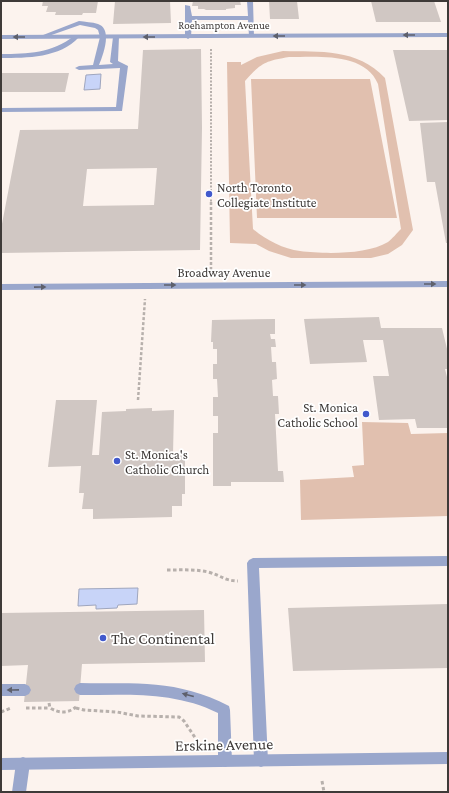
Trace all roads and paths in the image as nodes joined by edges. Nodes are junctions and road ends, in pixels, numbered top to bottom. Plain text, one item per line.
1 (250, 1) edge
2 (187, 6) dead end
3 (189, 18) junction
4 (251, 18) junction
5 (448, 35) edge
6 (188, 36) junction
7 (252, 36) junction
8 (1, 37) edge
9 (41, 37) junction
10 (76, 37) junction
11 (102, 37) junction
12 (116, 37) junction
13 (211, 48) dead end
14 (1, 56) edge
15 (96, 64) dead end
16 (124, 66) junction
17 (79, 68) dead end
18 (1, 110) edge
19 (211, 274) dead end
20 (448, 284) edge
21 (1, 287) edge
22 (145, 294) dead end
23 (138, 400) dead end
24 (448, 561) edge
25 (167, 570) dead end
26 (253, 579) junction
27 (80, 689) dead end
28 (1, 690) edge
29 (25, 690) dead end
30 (49, 703) dead end
31 (78, 703) dead end
32 (76, 708) junction
33 (196, 739) dead end
34 (448, 758) edge
35 (225, 761) junction
36 (261, 761) junction
37 (23, 763) junction
38 (1, 764) edge
39 (322, 781) dead end
40 (19, 792) edge
41 (324, 792) edge

1 - 4 street
2 - 3 street
3 - 4 street
3 - 6 street
4 - 7 street
5 -> 7 street, Roehampton Avenue
6 - 7 street, Roehampton Avenue
6 -> 12 street, Roehampton Avenue
9 -> 8 street, Roehampton Avenue
9 - 10 street, Roehampton Avenue
9 - 11 street
10 - 11 street, Roehampton Avenue
10 - 14 street
11 - 12 street, Roehampton Avenue
11 - 15 street
12 - 16 street
13 - 19 path
16 - 17 street
16 - 18 street
21 -> 20 street, Broadway Avenue
22 - 23 path
24 - 26 street
25 - 26 path
26 - 36 street
35 -> 27 street
29 -> 28 street
30 - 32 path
31 - 32 path
32 - 33 path
34 - 36 street, Erskine Avenue
35 - 36 street, Erskine Avenue
35 - 37 street, Erskine Avenue
37 - 38 street, Erskine Avenue
37 - 40 street
39 - 41 path

